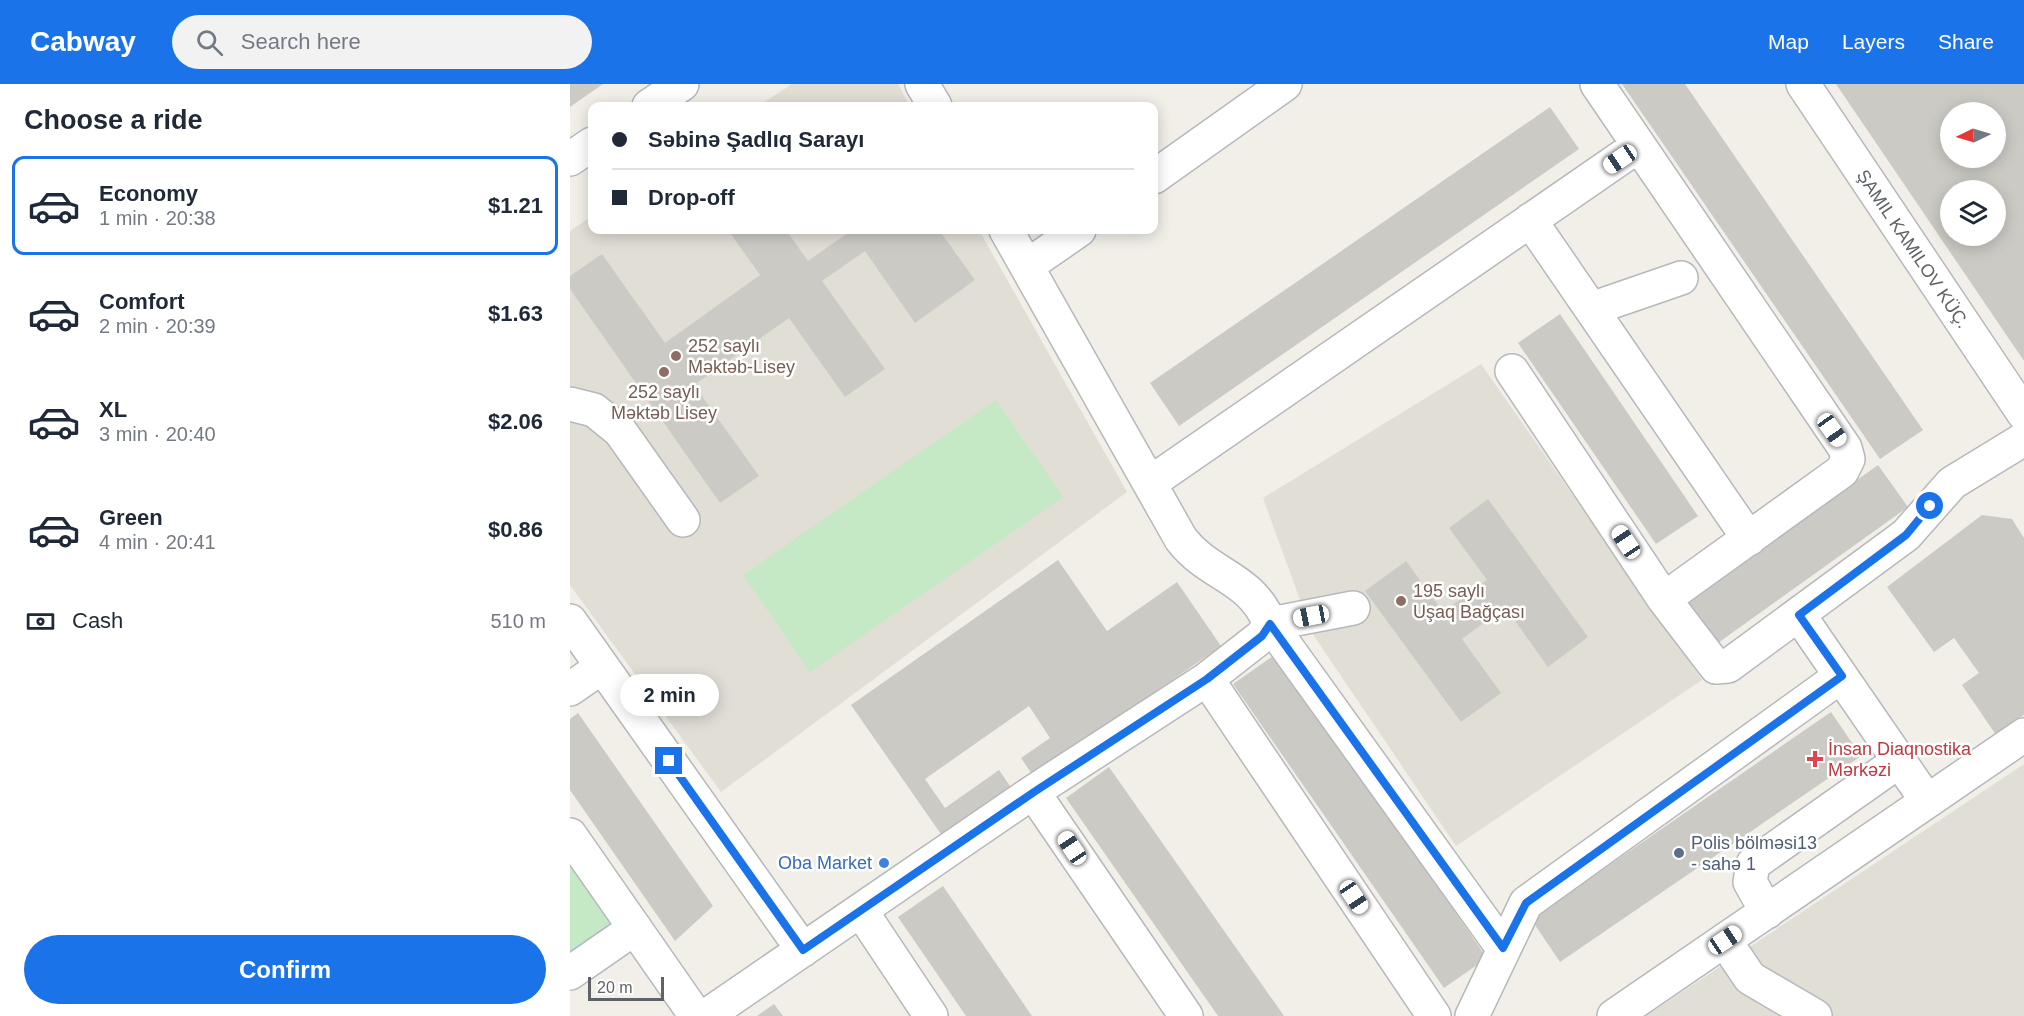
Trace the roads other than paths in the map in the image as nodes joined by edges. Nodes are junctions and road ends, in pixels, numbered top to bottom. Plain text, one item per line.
1 (682, 84) edge
2 (922, 84) edge
3 (1285, 84) edge
4 (1597, 84) edge
5 (1803, 84) edge
6 (655, 102) edge
7 (933, 102) edge
8 (588, 147) edge
9 (1638, 147) junction
10 (570, 159) edge
11 (1158, 174) edge
12 (1530, 220) junction
13 (1008, 234) edge
14 (1073, 234) edge
15 (1027, 266) junction
16 (1681, 278) dead end
17 (1591, 309) junction
18 (1512, 371) dead end
19 (570, 404) edge
20 (2024, 414) edge
21 (2024, 439) edge
22 (1150, 483) junction
23 (683, 520) dead end
24 (1749, 540) junction
25 (1664, 599) junction
26 (1353, 608) dead end
27 (1799, 615) junction
28 (1270, 624) junction
29 (573, 632) edge
30 (602, 667) junction
31 (1842, 676) junction
32 (1207, 679) junction
33 (570, 689) edge
34 (2024, 735) edge
35 (1899, 760) junction
36 (1034, 792) junction
37 (1927, 801) junction
38 (570, 835) edge
39 (861, 911) junction
40 (1767, 912) junction
41 (635, 928) junction
42 (1725, 940) junction
43 (1503, 948) junction
44 (803, 950) junction
45 (570, 972) edge
46 (696, 1016) edge
47 (706, 1016) edge
48 (931, 1016) edge
49 (1186, 1016) edge
50 (1434, 1016) edge
51 (1472, 1016) edge
52 (1614, 1016) edge
53 (1815, 1016) edge

1 - 6 street
2 - 7 street
3 - 11 street
4 - 9 street
5 - 20 street, ŞAMIL KAMILOV KÜÇ.
8 - 10 street
9 - 12 street
9 - 24 street
12 - 17 street
12 - 22 street
13 - 15 street
14 - 15 street
15 - 22 street
16 - 17 street
17 - 24 street
18 - 25 street
19 - 23 street
21 - 27 street
22 - 28 street
24 - 25 street
25 - 27 street
26 - 28 street
27 - 31 street
28 - 32 street
28 - 43 street
29 - 30 street
30 - 33 street
30 - 44 street
31 - 35 street
31 - 43 street
32 - 36 street
32 - 50 street
34 - 37 street
35 - 37 street
35 - 40 street
36 - 39 street
36 - 49 street
37 - 40 street
38 - 41 street
39 - 44 street
39 - 48 street
40 - 42 street
41 - 45 street
41 - 46 street
42 - 52 street
42 - 53 street
43 - 51 street
44 - 47 street

